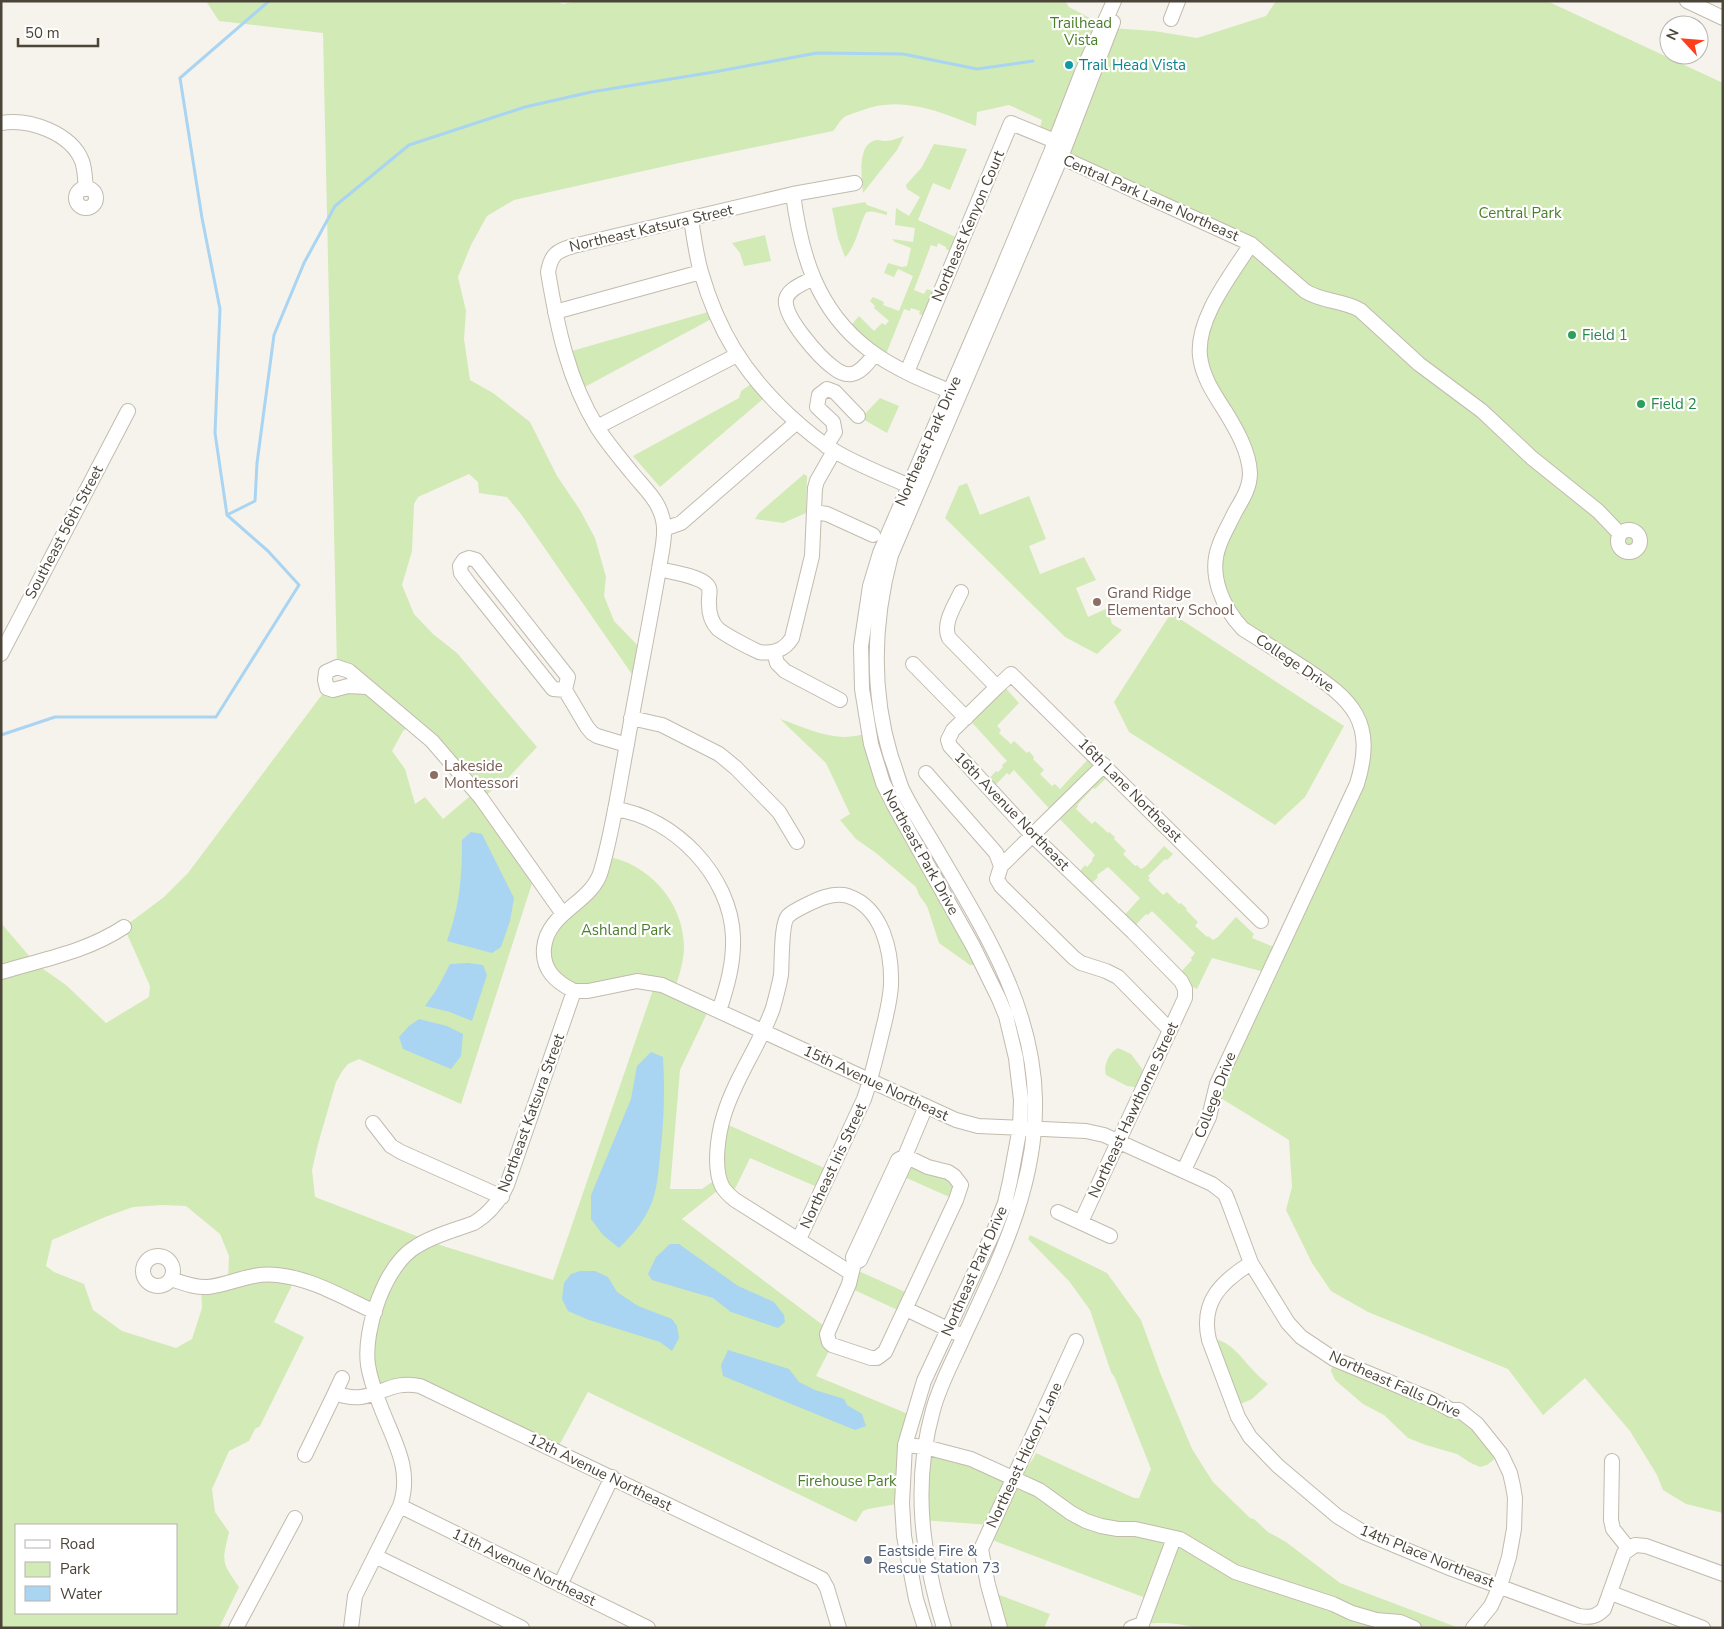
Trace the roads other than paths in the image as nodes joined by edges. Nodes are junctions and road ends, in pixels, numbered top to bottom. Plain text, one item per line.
1 (1114, 1) edge
2 (1120, 1) edge
3 (1178, 1) edge
4 (1687, 1) edge
5 (1723, 18) edge
6 (1171, 20) dead end
7 (1, 123) edge
8 (1056, 150) junction
9 (855, 184) dead end
10 (86, 189) dead end
11 (793, 194) junction
12 (691, 219) junction
13 (1251, 244) junction
14 (701, 272) junction
15 (813, 278) junction
16 (555, 312) junction
17 (875, 354) junction
18 (737, 355) junction
19 (907, 372) junction
20 (955, 393) junction
21 (128, 410) dead end
22 (858, 416) dead end
23 (797, 422) junction
24 (597, 427) junction
25 (830, 448) junction
26 (914, 488) junction
27 (814, 512) junction
28 (664, 529) junction
29 (1620, 534) dead end
30 (873, 535) dead end
31 (659, 569) junction
32 (961, 592) dead end
33 (774, 652) junction
34 (1, 654) edge
35 (913, 664) dead end
36 (366, 687) dead end
37 (997, 687) junction
38 (565, 690) junction
39 (840, 700) dead end
40 (631, 718) junction
41 (966, 718) junction
42 (626, 745) junction
43 (1104, 764) junction
44 (926, 773) dead end
45 (615, 809) junction
46 (1032, 835) junction
47 (797, 842) dead end
48 (1001, 866) junction
49 (563, 914) junction
50 (1261, 921) dead end
51 (124, 927) dead end
52 (1, 972) edge
53 (574, 991) junction
54 (1185, 998) joint
55 (719, 1012) junction
56 (1170, 1030) junction
57 (763, 1031) junction
58 (871, 1080) junction
59 (926, 1106) junction
60 (373, 1123) dead end
61 (1026, 1128) junction
62 (1119, 1140) junction
63 (905, 1156) junction
64 (1184, 1170) junction
65 (502, 1197) junction
66 (1058, 1212) dead end
67 (1081, 1222) junction
68 (1110, 1236) dead end
69 (799, 1239) junction
70 (1251, 1263) junction
71 (852, 1268) junction
72 (171, 1279) dead end
73 (906, 1309) junction
74 (374, 1312) junction
75 (948, 1330) junction
76 (964, 1337) junction
77 (1076, 1341) dead end
78 (342, 1378) dead end
79 (335, 1393) junction
80 (376, 1394) junction
81 (905, 1445) junction
82 (925, 1448) junction
83 (305, 1455) dead end
84 (1612, 1461) dead end
85 (612, 1477) junction
86 (1012, 1478) junction
87 (400, 1506) junction
88 (295, 1518) dead end
89 (1174, 1538) junction
90 (1628, 1549) junction
91 (375, 1556) junction
92 (1723, 1574) edge
93 (560, 1585) junction
94 (1500, 1586) junction
95 (1611, 1593) junction
96 (236, 1628) edge
97 (351, 1628) edge
98 (522, 1628) edge
99 (648, 1628) edge
100 (839, 1628) edge
101 (925, 1628) edge
102 (944, 1628) edge
103 (1000, 1628) edge
104 (1131, 1628) edge
105 (1414, 1628) edge
106 (1473, 1628) edge
107 (1703, 1628) edge

1 - 8 street, Northeast Park Drive
2 - 8 street, Northeast Park Drive
3 - 6 street
4 - 5 street
7 - 10 street
8 - 13 street, Central Park Lane Northeast
8 - 19 street, Northeast Kenyon Court
8 - 20 street, Northeast Park Drive
9 - 11 street, Northeast Katsura Street
11 - 12 street, Northeast Katsura Street
11 - 15 street
12 - 14 street
12 - 16 street, Northeast Katsura Street
13 - 29 street, Central Park Lane Northeast
13 - 64 street, College Drive
14 - 16 street
14 - 18 street
15 - 17 street
15 - 17 street
16 - 24 street, Northeast Katsura Street
17 - 19 street
18 - 23 street
18 - 24 street
19 - 20 street
20 - 26 street, Northeast Park Drive
21 - 34 street, Southeast 56th Street
22 - 25 street
23 - 25 street
23 - 28 street
24 - 28 street, Northeast Katsura Street
25 - 26 street
25 - 27 street
26 - 61 street, Northeast Park Drive
27 - 30 street
27 - 33 street
28 - 31 street, Northeast Katsura Street
31 - 33 street
31 - 40 street, Northeast Katsura Street
32 - 37 street
33 - 39 street
35 - 41 street
36 - 49 street
37 - 41 street, 16th Avenue Northeast
37 - 43 street, 16th Lane Northeast
38 - 38 street
38 - 42 street
40 - 42 street, Northeast Katsura Street
40 - 47 street
41 - 46 street, 16th Avenue Northeast
42 - 45 street, Northeast Katsura Street
43 - 46 street
43 - 50 street, 16th Lane Northeast
44 - 48 street
45 - 49 street, Northeast Katsura Street
45 - 55 street
46 - 48 street
46 - 54 street, 16th Avenue Northeast
48 - 56 street
49 - 53 street, Northeast Katsura Street
51 - 52 street
53 - 55 street, 15th Avenue Northeast
53 - 65 street, Northeast Katsura Street
54 - 56 street, Northeast Hawthorne Street
55 - 57 street, 15th Avenue Northeast
56 - 62 street, Northeast Hawthorne Street
57 - 58 street, 15th Avenue Northeast
57 - 58 street, Northeast Iris Street
57 - 69 street
58 - 59 street, 15th Avenue Northeast
58 - 69 street, Northeast Iris Street
59 - 61 street, 15th Avenue Northeast
59 - 63 street
60 - 65 street
61 - 62 street, 15th Avenue Northeast
61 - 75 street, Northeast Park Drive
61 - 76 street, Northeast Park Drive
62 - 64 street, 15th Avenue Northeast
62 - 67 street, Northeast Hawthorne Street
63 - 71 street
63 - 73 street
64 - 70 street, Northeast Falls Drive
65 - 74 street, Northeast Katsura Street
66 - 67 street
67 - 68 street
69 - 71 street
70 - 94 street, Northeast Falls Drive
70 - 94 street, 14th Place Northeast
71 - 73 street
72 - 74 street
73 - 75 street
74 - 80 street, Northeast Katsura Street
75 - 76 street
75 - 81 street, Northeast Park Drive
76 - 82 street, Northeast Park Drive
77 - 86 street, Northeast Hickory Lane
78 - 79 street
79 - 80 street, 12th Avenue Northeast
79 - 83 street
80 - 85 street, 12th Avenue Northeast
80 - 87 street, Northeast Katsura Street
81 - 82 street
81 - 101 street, Northeast Park Drive
82 - 86 street
82 - 102 street, Northeast Park Drive
84 - 90 street
85 - 93 street
85 - 100 street, 12th Avenue Northeast
86 - 89 street
86 - 103 street, Northeast Hickory Lane
87 - 91 street, Northeast Katsura Street
87 - 93 street, 11th Avenue Northeast
88 - 96 street
89 - 104 street
89 - 105 street
90 - 92 street
90 - 95 street, 14th Place Northeast
91 - 97 street, Northeast Katsura Street
91 - 98 street
93 - 99 street, 11th Avenue Northeast
94 - 95 street, 14th Place Northeast
94 - 106 street, Northeast Falls Drive
95 - 107 street

